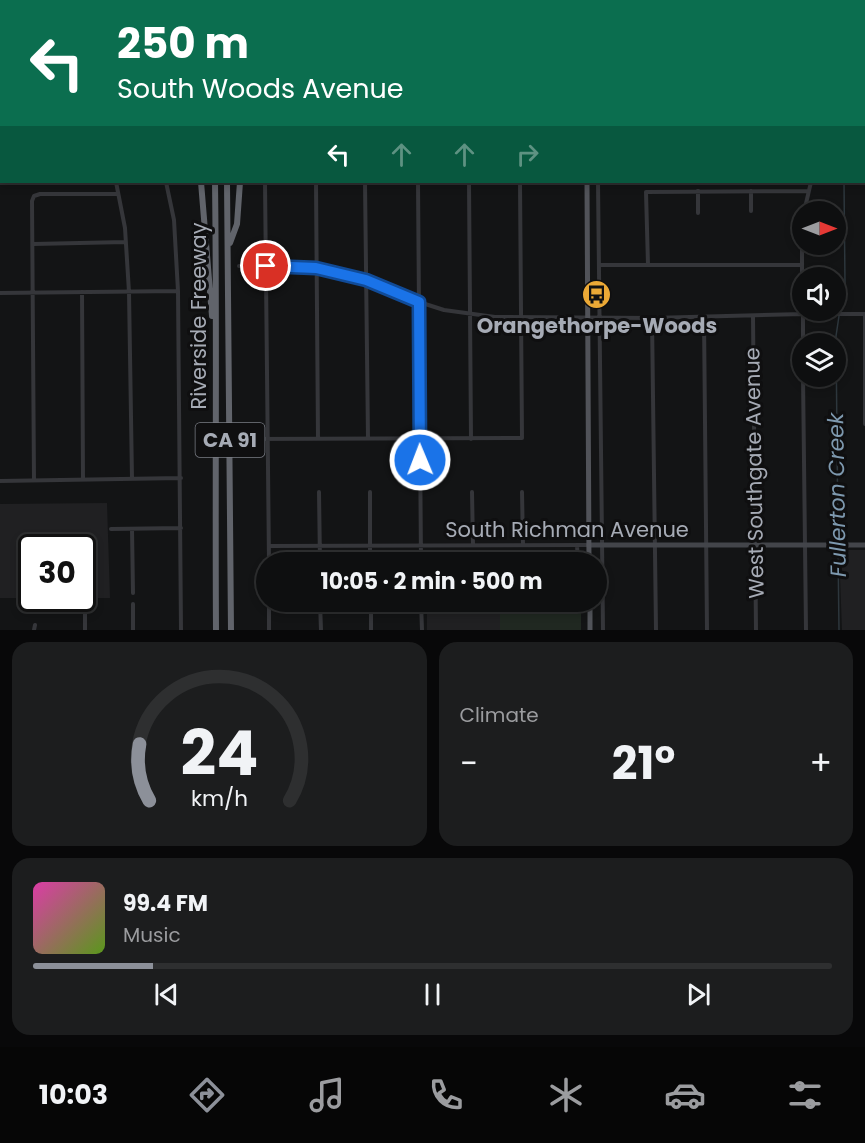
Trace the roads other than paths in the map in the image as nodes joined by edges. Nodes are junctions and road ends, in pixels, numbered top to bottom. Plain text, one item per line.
1 (116, 183) edge
2 (166, 183) edge
3 (201, 183) edge
4 (214, 183) edge
5 (227, 183) edge
6 (240, 183) edge
7 (265, 183) edge
8 (316, 183) edge
9 (365, 183) edge
10 (419, 183) edge
11 (469, 183) edge
12 (520, 183) edge
13 (587, 183) edge
14 (598, 183) edge
15 (811, 183) edge
16 (698, 191) junction
17 (751, 191) junction
18 (809, 191) junction
19 (117, 194) junction
20 (807, 201) edge
21 (751, 211) dead end
22 (698, 213) dead end
23 (126, 242) junction
24 (33, 244) junction
25 (228, 250) junction
26 (802, 255) edge
27 (599, 265) junction
28 (648, 265) junction
29 (802, 265) joint
30 (239, 266) dead end
31 (266, 266) junction
32 (316, 268) junction
33 (366, 280) junction
34 (178, 291) junction
35 (82, 292) junction
36 (129, 292) junction
37 (0, 293) edge
38 (34, 293) junction
39 (419, 302) junction
40 (792, 313) edge
41 (470, 314) junction
42 (846, 315) edge
43 (865, 315) edge
44 (753, 316) junction
45 (521, 317) junction
46 (587, 317) junction
47 (600, 318) junction
48 (652, 318) junction
49 (704, 318) junction
50 (215, 356) junction
51 (803, 387) edge
52 (865, 424) edge
53 (240, 439) dead end
54 (268, 439) junction
55 (318, 439) junction
56 (368, 439) junction
57 (420, 439) junction
58 (471, 439) junction
59 (181, 478) junction
60 (132, 479) junction
61 (34, 480) junction
62 (83, 480) junction
63 (0, 481) edge
64 (319, 492) dead end
65 (370, 492) dead end
66 (472, 492) dead end
67 (522, 492) dead end
68 (181, 528) junction
69 (111, 529) dead end
70 (132, 529) junction
71 (654, 544) junction
72 (421, 545) junction
73 (523, 545) junction
74 (578, 545) junction
75 (805, 545) junction
76 (865, 545) edge
77 (269, 546) junction
78 (320, 546) junction
79 (370, 546) junction
80 (473, 546) junction
81 (589, 546) junction
82 (602, 546) junction
83 (706, 546) junction
84 (755, 546) junction
85 (269, 552) edge
86 (320, 552) edge
87 (370, 552) edge
88 (421, 552) edge
89 (578, 552) edge
90 (589, 552) edge
91 (133, 593) dead end
92 (133, 604) dead end
93 (85, 612) edge
94 (269, 612) edge
95 (320, 612) edge
96 (371, 612) edge
97 (422, 612) edge
98 (590, 612) edge
99 (85, 630) edge
100 (133, 630) edge
101 (181, 630) edge
102 (216, 630) edge
103 (231, 630) edge
104 (269, 630) edge
105 (321, 630) edge
106 (371, 630) edge
107 (422, 630) edge
108 (590, 630) edge
109 (603, 630) edge
110 (656, 630) edge
111 (706, 630) edge
112 (756, 630) edge
113 (806, 630) edge

1 - 19 street
2 - 34 street
3 - 50 highway
4 - 50 highway, Riverside Freeway / CA 91
5 - 25 highway, Riverside Freeway / CA 91
6 - 25 highway
7 - 31 street
8 - 32 street
9 - 33 street
10 - 39 street
11 - 41 street
12 - 45 street
13 - 46 main road
14 - 27 street
15 - 18 street
16 - 17 street
16 - 22 street
16 - 28 street
17 - 18 street
17 - 21 street
18 - 20 street
19 - 23 street
19 - 24 street
23 - 24 street
23 - 36 street
24 - 38 street
25 - 103 highway, Riverside Freeway / CA 91
26 - 29 street
27 - 28 street
27 - 47 street
28 - 29 street
30 - 31 street
31 - 32 street
31 - 54 street
32 - 33 street
32 - 55 street
33 - 39 street
33 - 56 street
34 - 36 street
34 - 59 street
35 - 36 street
35 - 38 street
35 - 62 street
36 - 60 street
37 - 38 street
38 - 61 street
39 - 41 street
39 - 57 street
40 - 44 street
41 - 45 street
41 - 58 street
42 - 43 street
43 - 52 street
44 - 49 street
44 - 84 street, West Southgate Avenue
45 - 46 street
45 - 58 street
46 - 47 street
46 - 81 main road
47 - 48 street
47 - 82 street
48 - 49 street
48 - 71 street
49 - 83 street
50 - 102 highway, Riverside Freeway / CA 91
51 - 75 street
53 - 54 street
54 - 55 street
54 - 77 street
55 - 56 street
56 - 57 street
57 - 58 street
57 - 72 street
59 - 60 street
59 - 68 street
60 - 62 street
61 - 62 street
61 - 63 street
64 - 78 street
65 - 79 street
66 - 80 street
67 - 73 street
68 - 70 street
68 - 101 street
69 - 70 street
70 - 91 street
71 - 82 street, South Richman Avenue
71 - 83 street, South Richman Avenue
71 - 110 street
72 - 79 street, South Richman Avenue
72 - 80 street, South Richman Avenue
72 - 88 street
73 - 74 street, South Richman Avenue
73 - 80 street, South Richman Avenue
74 - 81 street, South Richman Avenue
74 - 89 street
75 - 76 street, South Richman Avenue
75 - 84 street, South Richman Avenue
75 - 113 street
77 - 78 street, South Richman Avenue
77 - 85 street
78 - 79 street, South Richman Avenue
78 - 86 street
79 - 87 street
81 - 82 street, South Richman Avenue
81 - 90 main road
82 - 109 street
83 - 84 street, South Richman Avenue
83 - 111 street
84 - 112 street, West Southgate Avenue
92 - 100 street
93 - 99 street
94 - 104 street
95 - 105 street
96 - 106 street
97 - 107 street
98 - 108 main road

